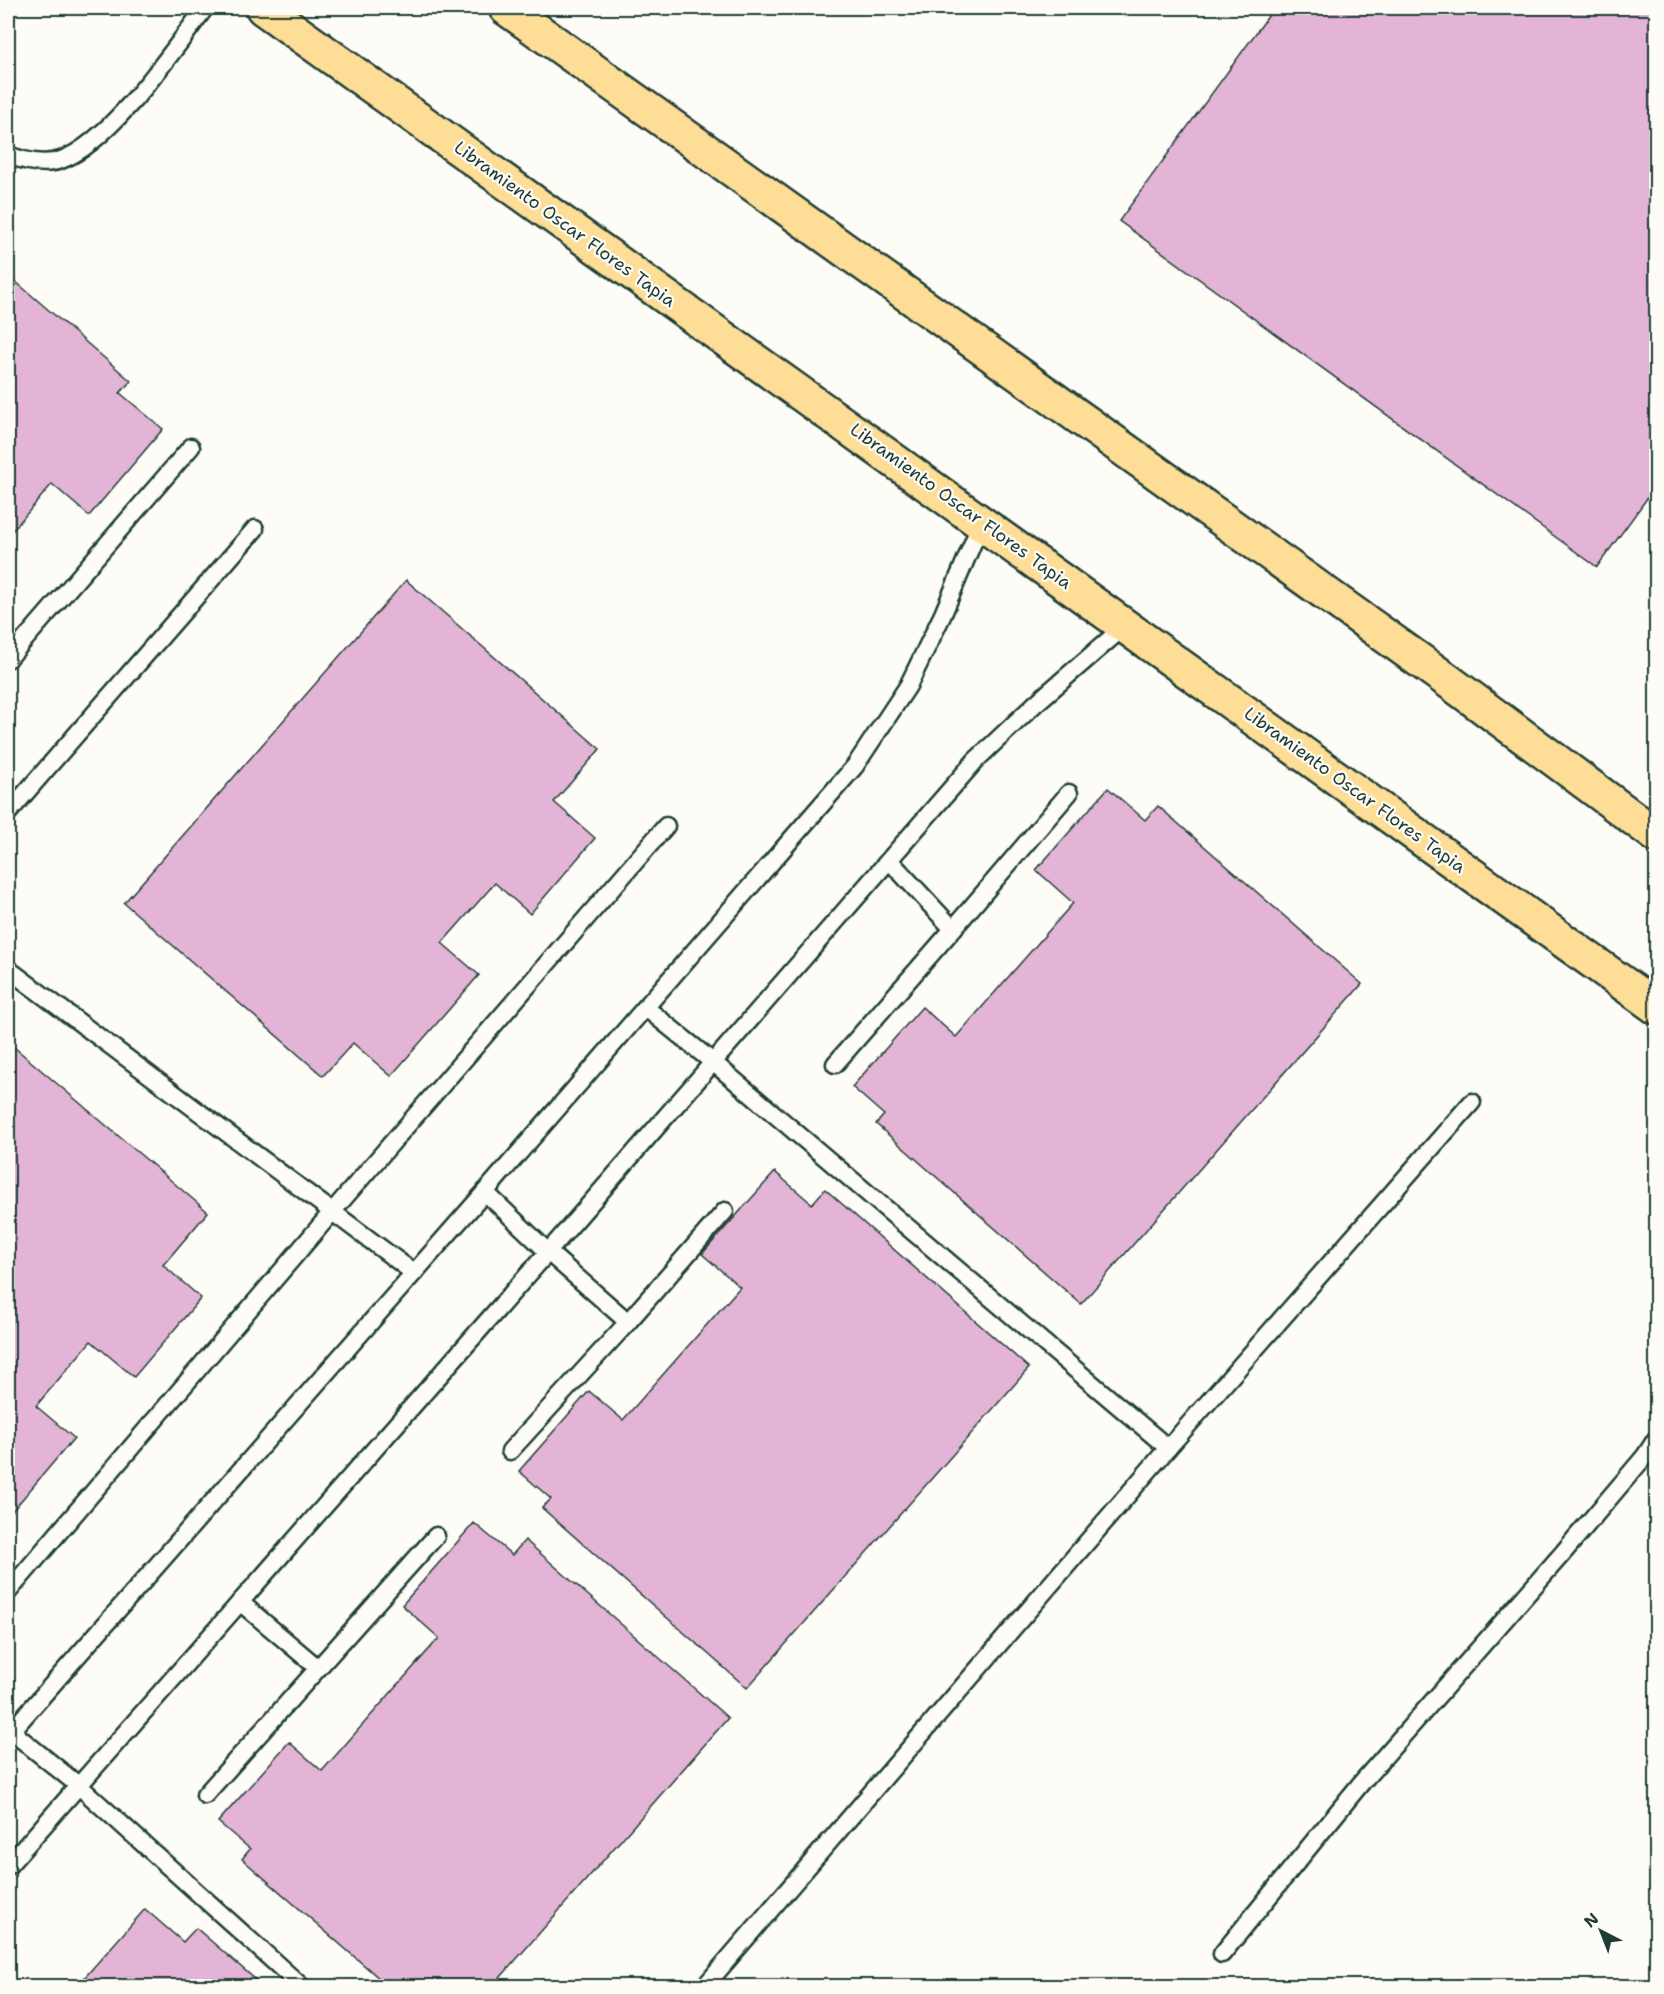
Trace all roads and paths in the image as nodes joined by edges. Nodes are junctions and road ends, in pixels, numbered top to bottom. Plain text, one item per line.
1 (205, 8) edge
2 (264, 8) edge
3 (506, 8) edge
4 (8, 155) edge
5 (191, 447) dead end
6 (982, 521) junction
7 (255, 529) dead end
8 (1126, 625) junction
9 (8, 659) edge
10 (1069, 793) dead end
11 (8, 813) edge
12 (666, 826) dead end
13 (1656, 835) edge
14 (890, 861) junction
15 (953, 930) junction
16 (8, 969) edge
17 (1656, 1006) edge
18 (646, 1008) junction
19 (714, 1063) junction
20 (835, 1064) dead end
21 (1472, 1102) dead end
22 (485, 1192) junction
23 (725, 1210) dead end
24 (332, 1212) junction
25 (548, 1252) junction
26 (414, 1273) junction
27 (628, 1322) junction
28 (1656, 1439) edge
29 (1168, 1448) junction
30 (510, 1451) dead end
31 (436, 1536) dead end
32 (8, 1592) edge
33 (240, 1602) junction
34 (318, 1668) junction
35 (9, 1733) edge
36 (78, 1785) junction
37 (205, 1795) dead end
38 (8, 1866) edge
39 (1222, 1954) dead end
40 (301, 1986) edge
41 (705, 1986) edge

1 - 4 lane
2 - 6 highway, Libramiento Oscar Flores Tapia
3 - 13 highway
5 - 9 lane
6 - 8 highway, Libramiento Oscar Flores Tapia
6 - 18 lane
7 - 11 lane
8 - 14 lane
8 - 17 highway, Libramiento Oscar Flores Tapia
10 - 15 lane
12 - 24 lane
14 - 15 lane
14 - 19 lane
15 - 20 lane
16 - 24 lane
18 - 19 lane
18 - 22 lane
19 - 25 lane
19 - 29 lane
21 - 29 lane
22 - 25 lane
22 - 26 lane
23 - 27 lane
24 - 26 lane
24 - 32 lane
25 - 27 lane
25 - 33 lane
26 - 35 lane
27 - 30 lane
28 - 39 lane
29 - 41 lane
31 - 34 lane
33 - 34 lane
33 - 36 lane
34 - 37 lane
35 - 36 lane
36 - 38 lane
36 - 40 lane

